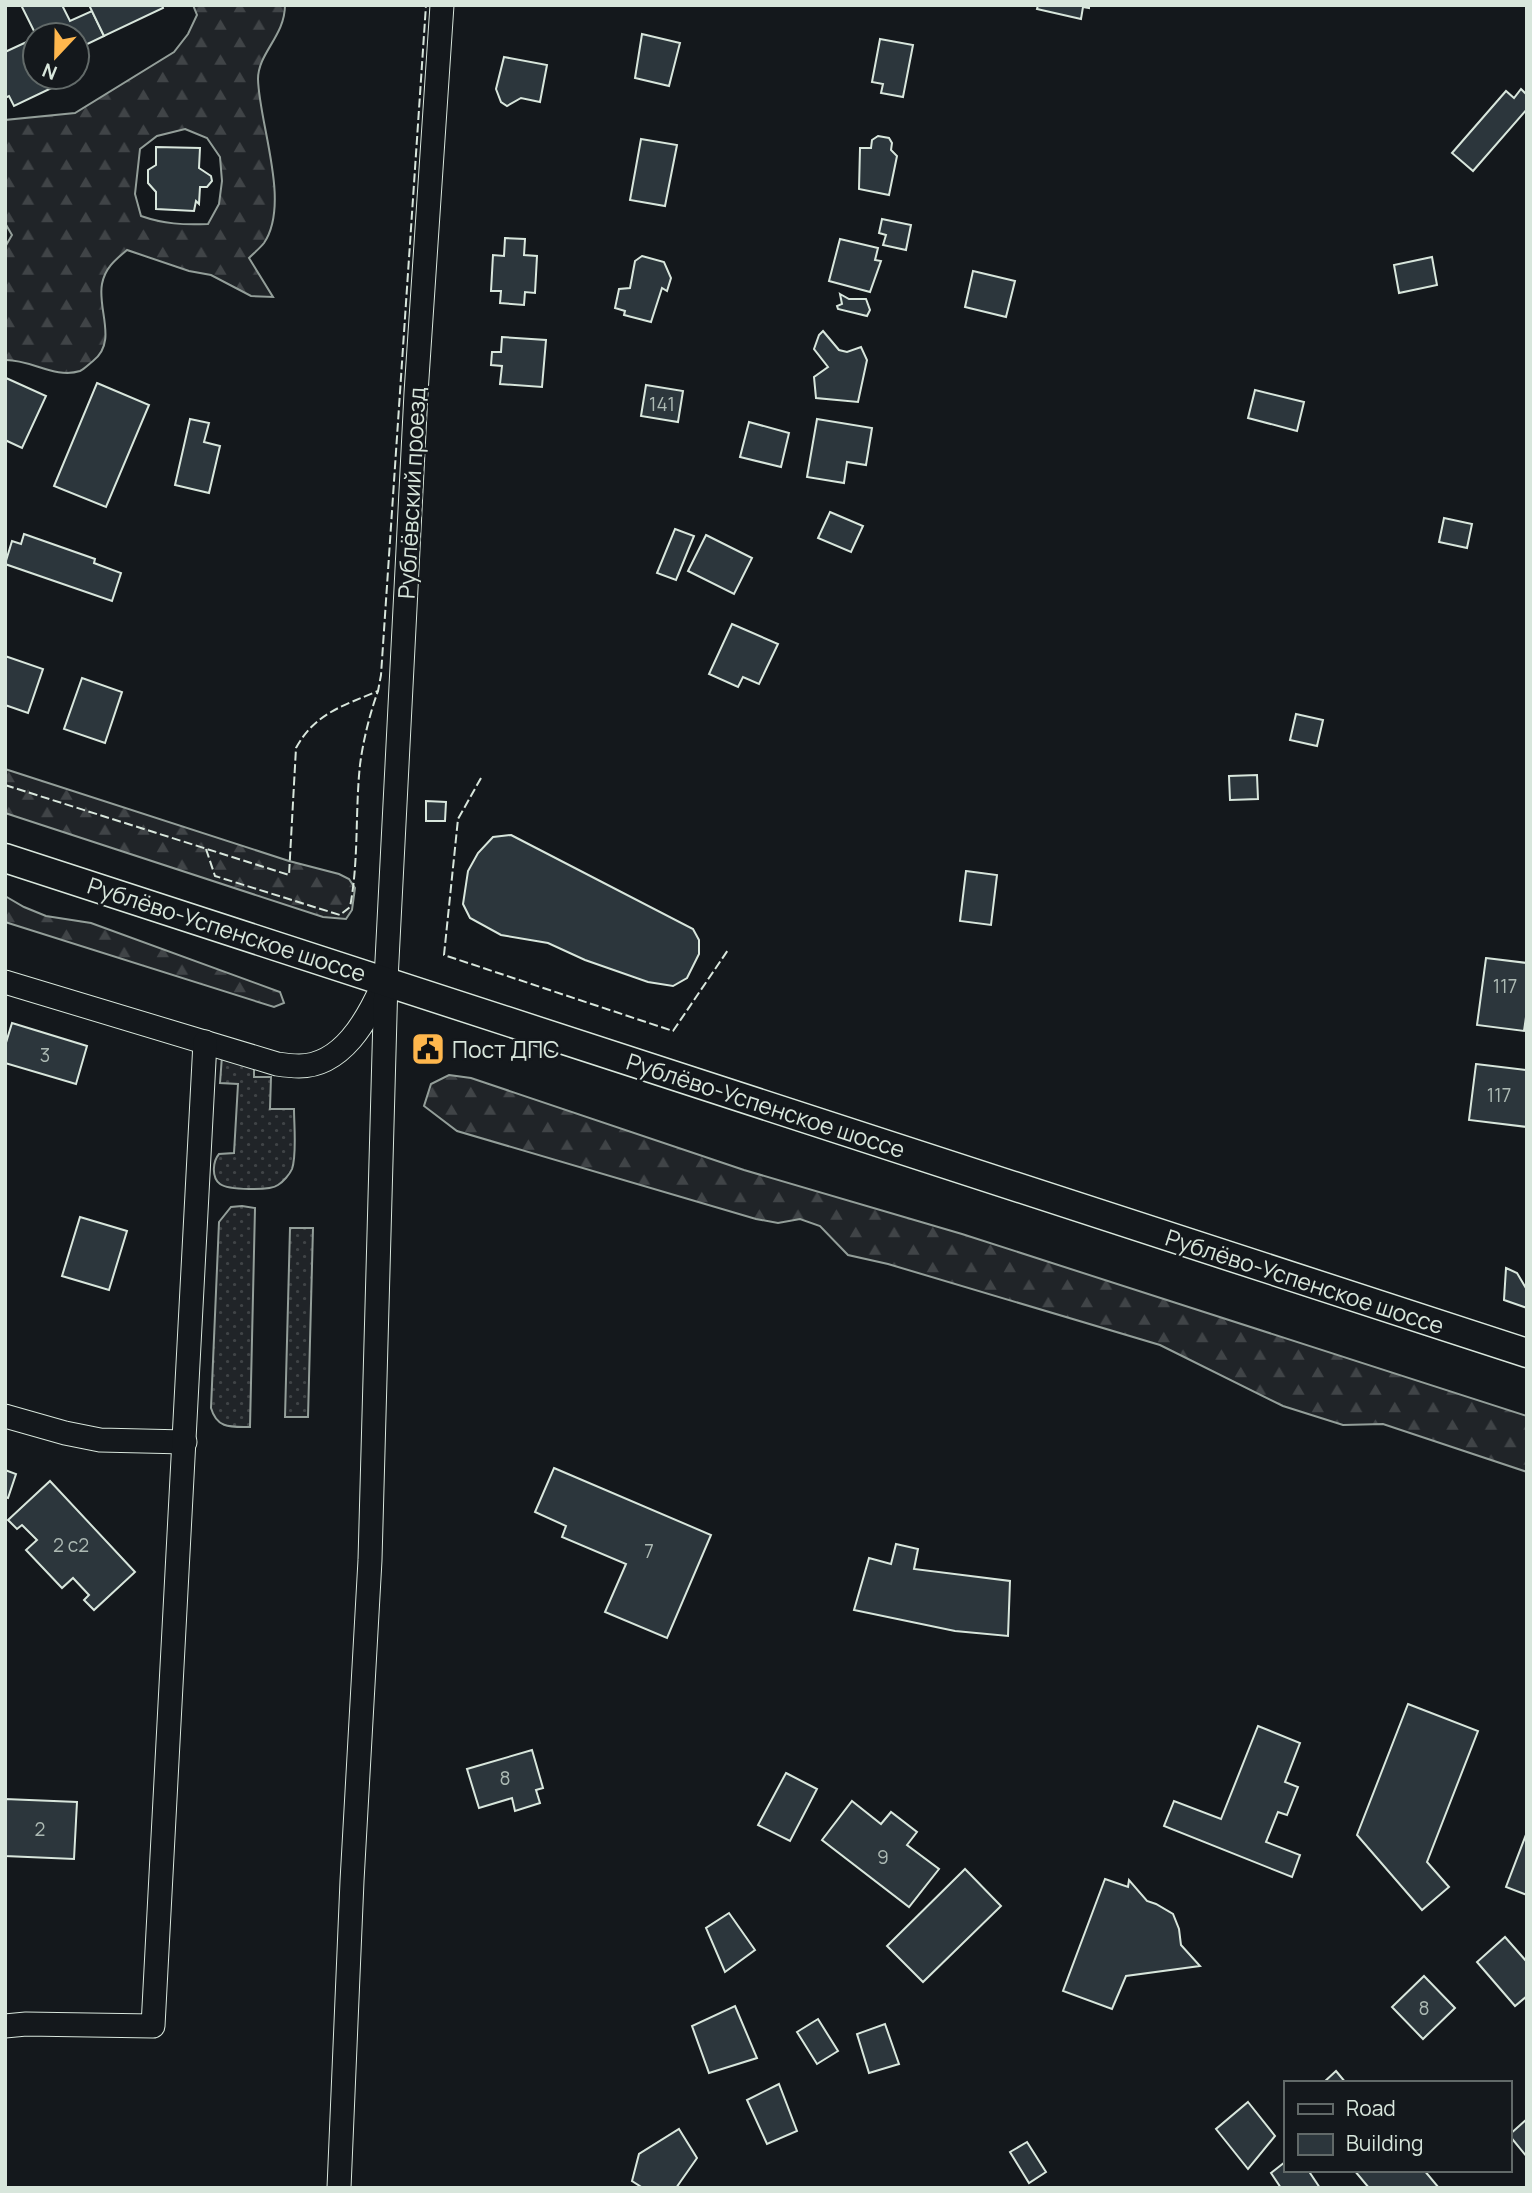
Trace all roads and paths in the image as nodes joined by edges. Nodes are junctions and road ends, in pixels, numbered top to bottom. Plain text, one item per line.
1 (442, 5) edge
2 (5, 858) edge
3 (386, 980) junction
4 (5, 982) edge
5 (205, 1042) junction
6 (1527, 1353) edge
7 (5, 1416) edge
8 (185, 1442) junction
9 (5, 2026) edge
10 (339, 2188) edge

1 - 3 street, Рублёвский проезд
2 - 3 main road, Рублёво-Успенское шоссе
3 - 5 street
3 - 6 main road, Рублёво-Успенское шоссе
3 - 10 street, Рублёвский проезд
4 - 5 street
5 - 8 street
7 - 8 street
8 - 9 street

